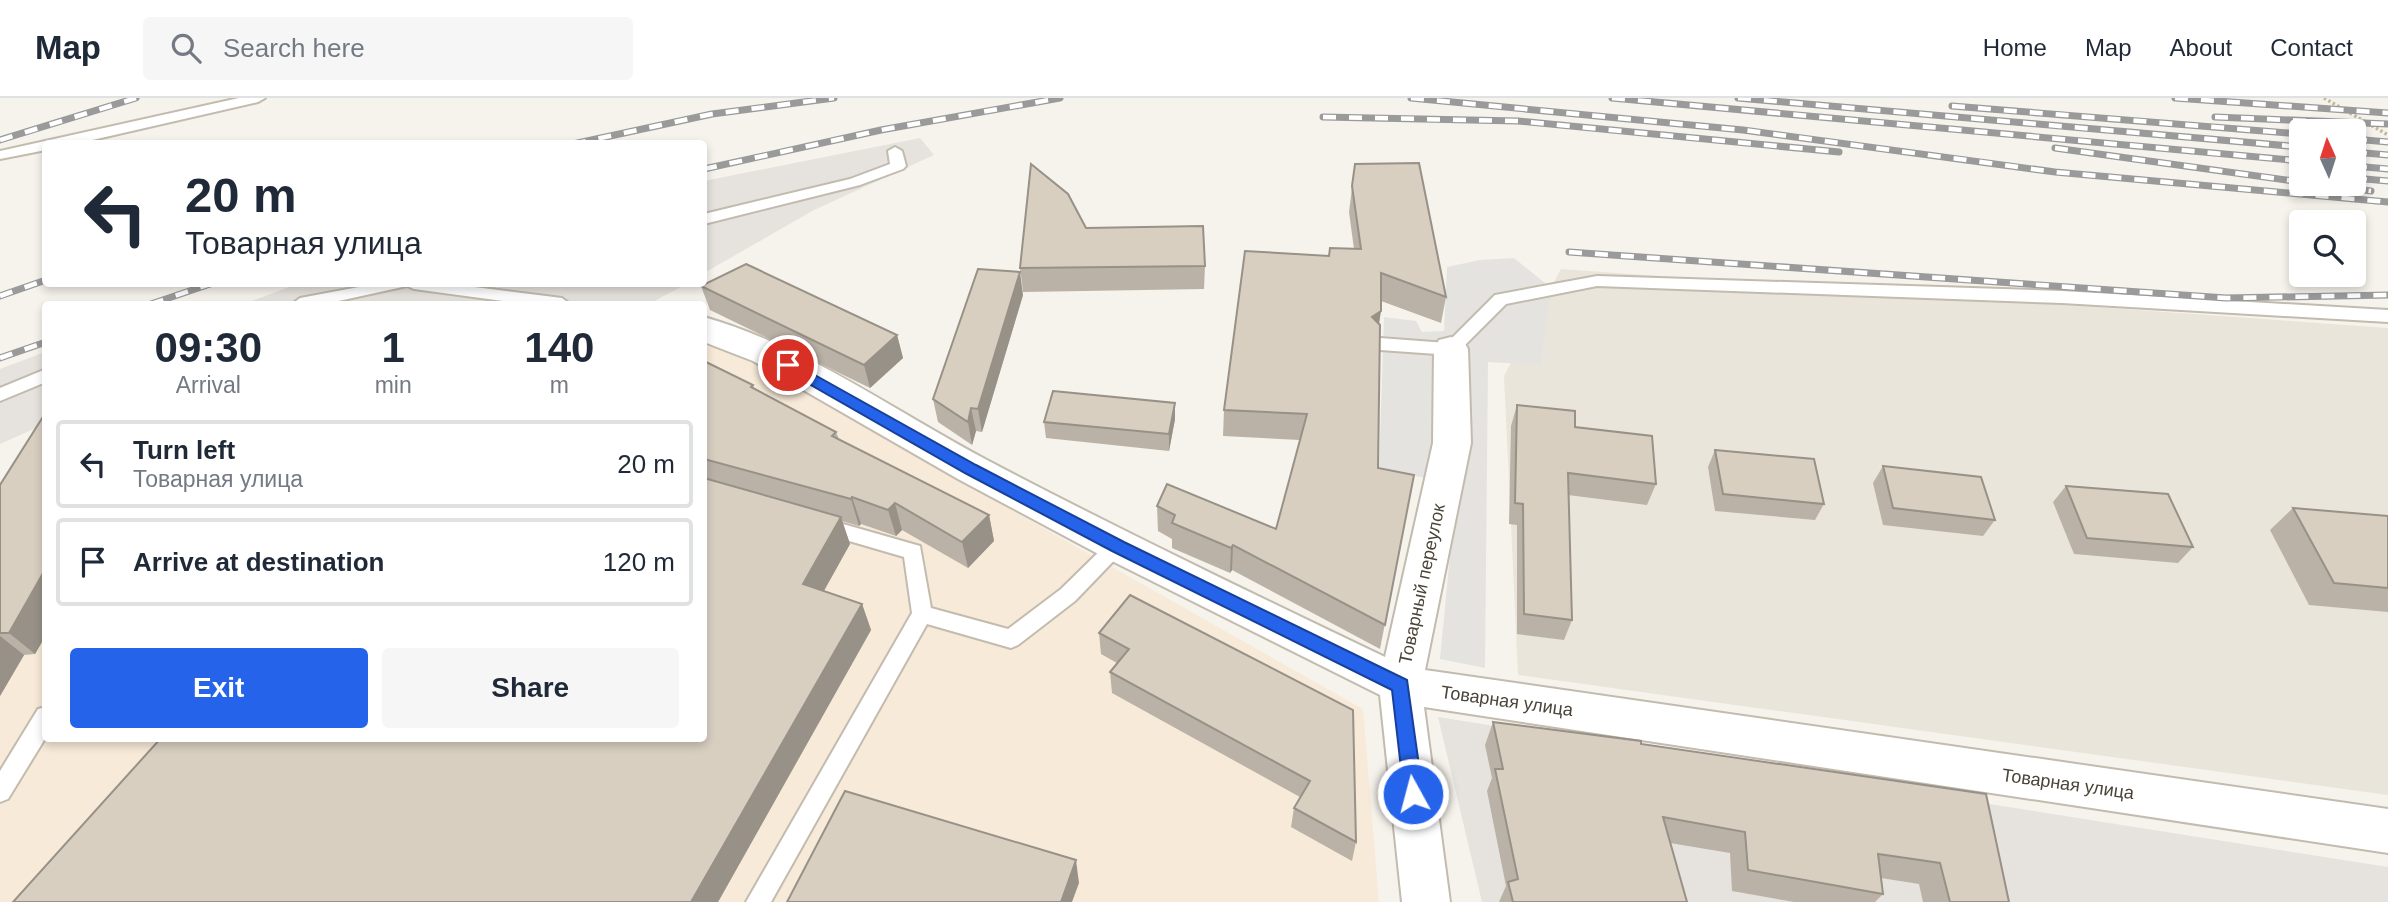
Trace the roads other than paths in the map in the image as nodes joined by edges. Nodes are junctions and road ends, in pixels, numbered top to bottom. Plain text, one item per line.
1 (258, 98) edge
2 (70, 140) edge
3 (42, 146) edge
4 (895, 151) dead end
5 (0, 155) edge
6 (707, 218) edge
7 (385, 287) edge
8 (436, 287) edge
9 (315, 301) edge
10 (540, 301) edge
11 (2387, 317) edge
12 (707, 330) edge
13 (1380, 344) edge
14 (1451, 349) junction
15 (42, 377) edge
16 (0, 395) edge
17 (808, 522) edge
18 (1118, 546) junction
19 (922, 614) junction
20 (1401, 685) junction
21 (42, 723) edge
22 (0, 792) edge
23 (2388, 831) edge
24 (758, 902) edge
25 (1426, 902) edge

1 - 2 lane
3 - 5 lane
4 - 6 lane
7 - 9 lane
8 - 10 lane
11 - 14 lane
12 - 18 street, Товарная улица
13 - 14 lane
14 - 20 street, Товарный переулок
15 - 16 lane
17 - 19 lane
18 - 19 lane
18 - 20 street, Товарная улица
19 - 24 lane
20 - 23 street, Товарная улица
20 - 25 street, Товарный переулок
21 - 22 lane

